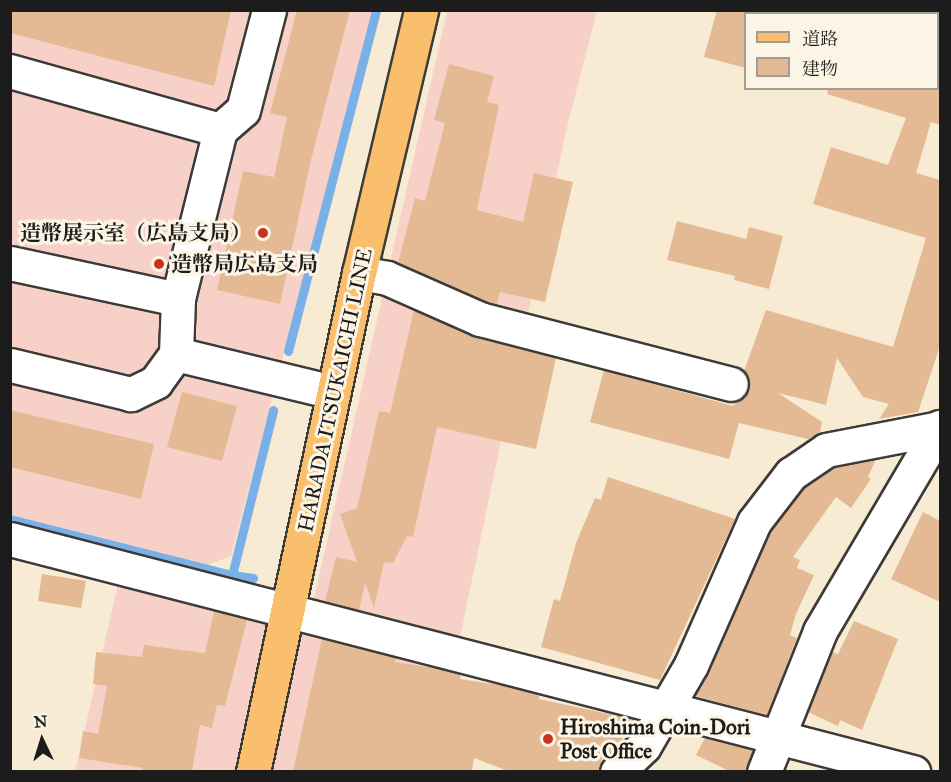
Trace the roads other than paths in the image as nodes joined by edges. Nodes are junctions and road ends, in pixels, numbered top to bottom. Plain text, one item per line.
1 (269, 10) edge
2 (421, 10) edge
3 (10, 71) edge
4 (220, 130) junction
5 (10, 263) edge
6 (359, 273) junction
7 (178, 299) junction
8 (176, 354) junction
9 (10, 365) edge
10 (731, 384) dead end
11 (333, 392) junction
12 (940, 428) edge
13 (10, 539) edge
14 (286, 611) junction
15 (666, 708) junction
16 (775, 736) junction
17 (253, 771) edge
18 (617, 771) edge
19 (764, 771) edge
20 (913, 771) edge

1 - 4 street
2 - 6 main road, HARADA ITSUKAICHI LINE
3 - 4 street
4 - 7 street
5 - 7 street
6 - 10 street
6 - 11 main road, HARADA ITSUKAICHI LINE
7 - 8 street
8 - 9 street
8 - 11 street
11 - 14 main road, HARADA ITSUKAICHI LINE
12 - 15 street
12 - 16 street
13 - 14 street
14 - 15 street
14 - 17 main road, HARADA ITSUKAICHI LINE
15 - 16 street
15 - 18 street
16 - 19 street
16 - 20 street

